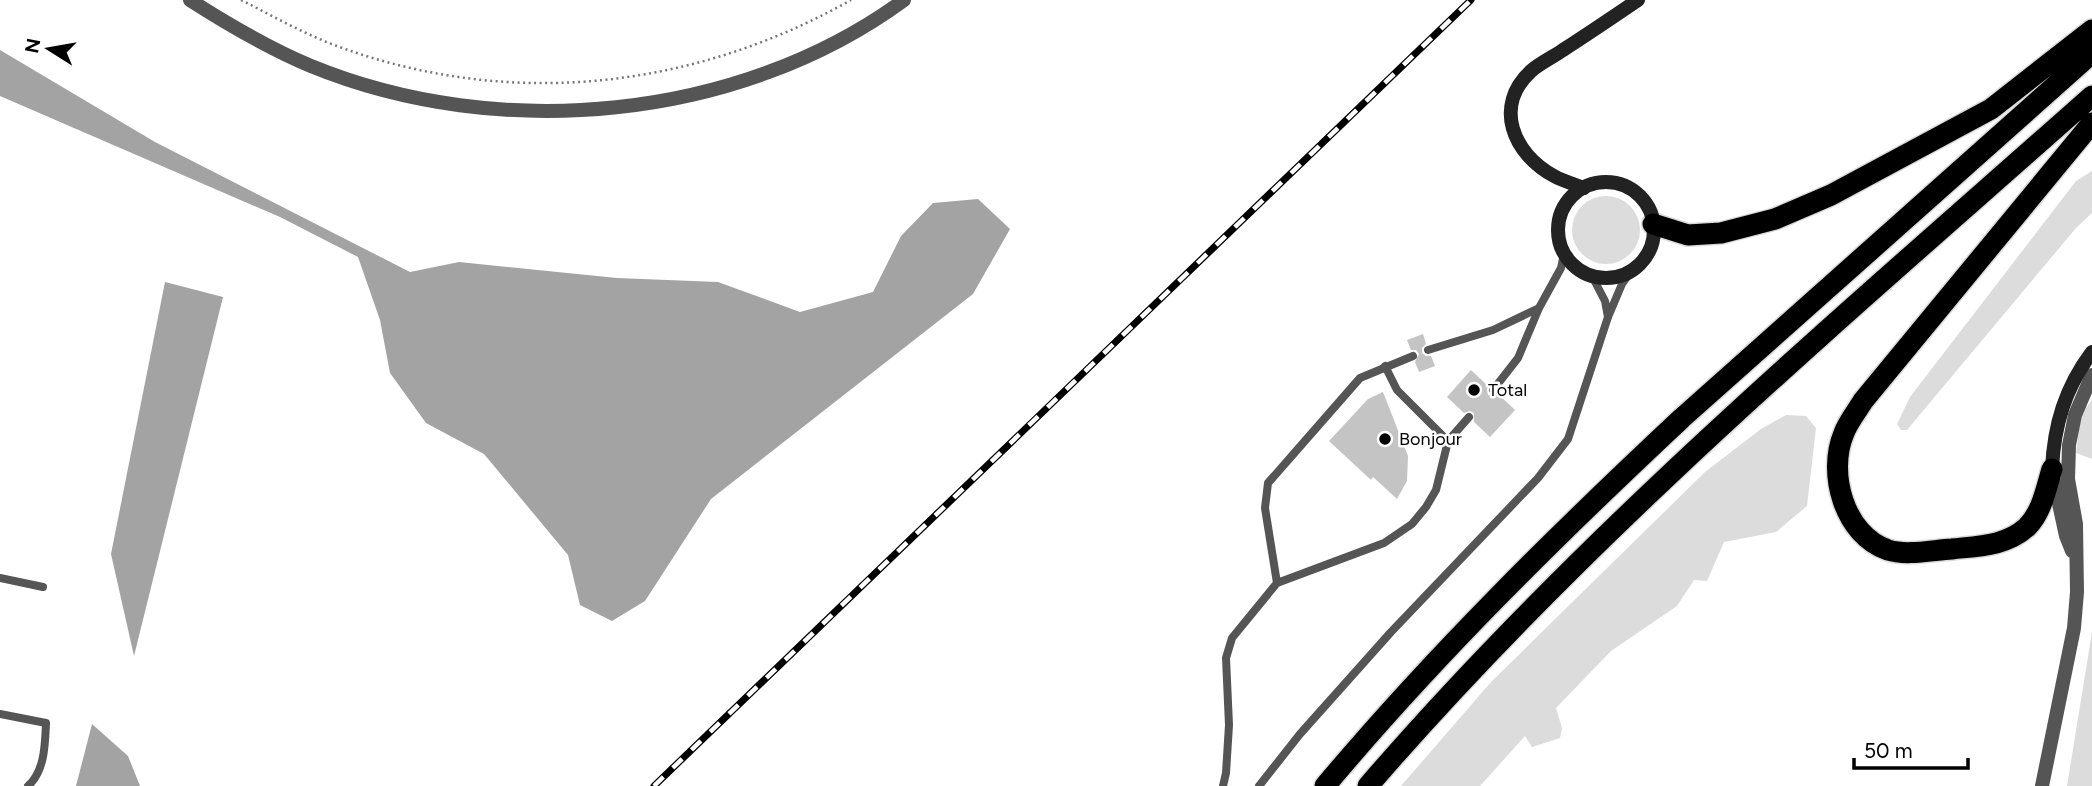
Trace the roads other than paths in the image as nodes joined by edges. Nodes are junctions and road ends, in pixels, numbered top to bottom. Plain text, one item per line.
1 (190, 0) edge
2 (904, 0) edge
3 (1638, 0) edge
4 (2092, 30) edge
5 (2092, 53) edge
6 (2092, 96) edge
7 (2092, 123) edge
8 (1584, 188) junction
9 (1653, 224) junction
10 (1564, 254) junction
11 (1632, 270) junction
12 (1592, 276) junction
13 (1539, 308) junction
14 (1608, 317) junction
15 (1428, 350) dead end
16 (2092, 352) edge
17 (1413, 356) dead end
18 (1385, 366) junction
19 (2092, 375) edge
20 (1493, 390) dead end
21 (1469, 417) dead end
22 (1448, 441) junction
23 (2052, 469) junction
24 (2075, 559) junction
25 (0, 578) edge
26 (1277, 583) junction
27 (43, 587) dead end
28 (0, 714) edge
29 (27, 786) edge
30 (1223, 786) edge
31 (1259, 786) edge
32 (1325, 786) edge
33 (1368, 786) edge
34 (2042, 786) edge

1 - 2 street
3 - 8 main road
4 - 9 highway
5 - 32 highway
6 - 33 highway
7 - 23 highway
8 - 9 main road
8 - 10 main road
9 - 11 main road
10 - 12 main road
10 - 13 lane
11 - 12 main road
11 - 14 lane
12 - 14 lane
13 - 15 lane
13 - 20 lane
14 - 31 lane
16 - 23 main road
17 - 18 lane
18 - 22 lane
18 - 26 lane
19 - 24 street
21 - 22 lane
22 - 26 lane
23 - 24 street
24 - 34 street
25 - 27 lane
26 - 30 lane
28 - 29 lane

